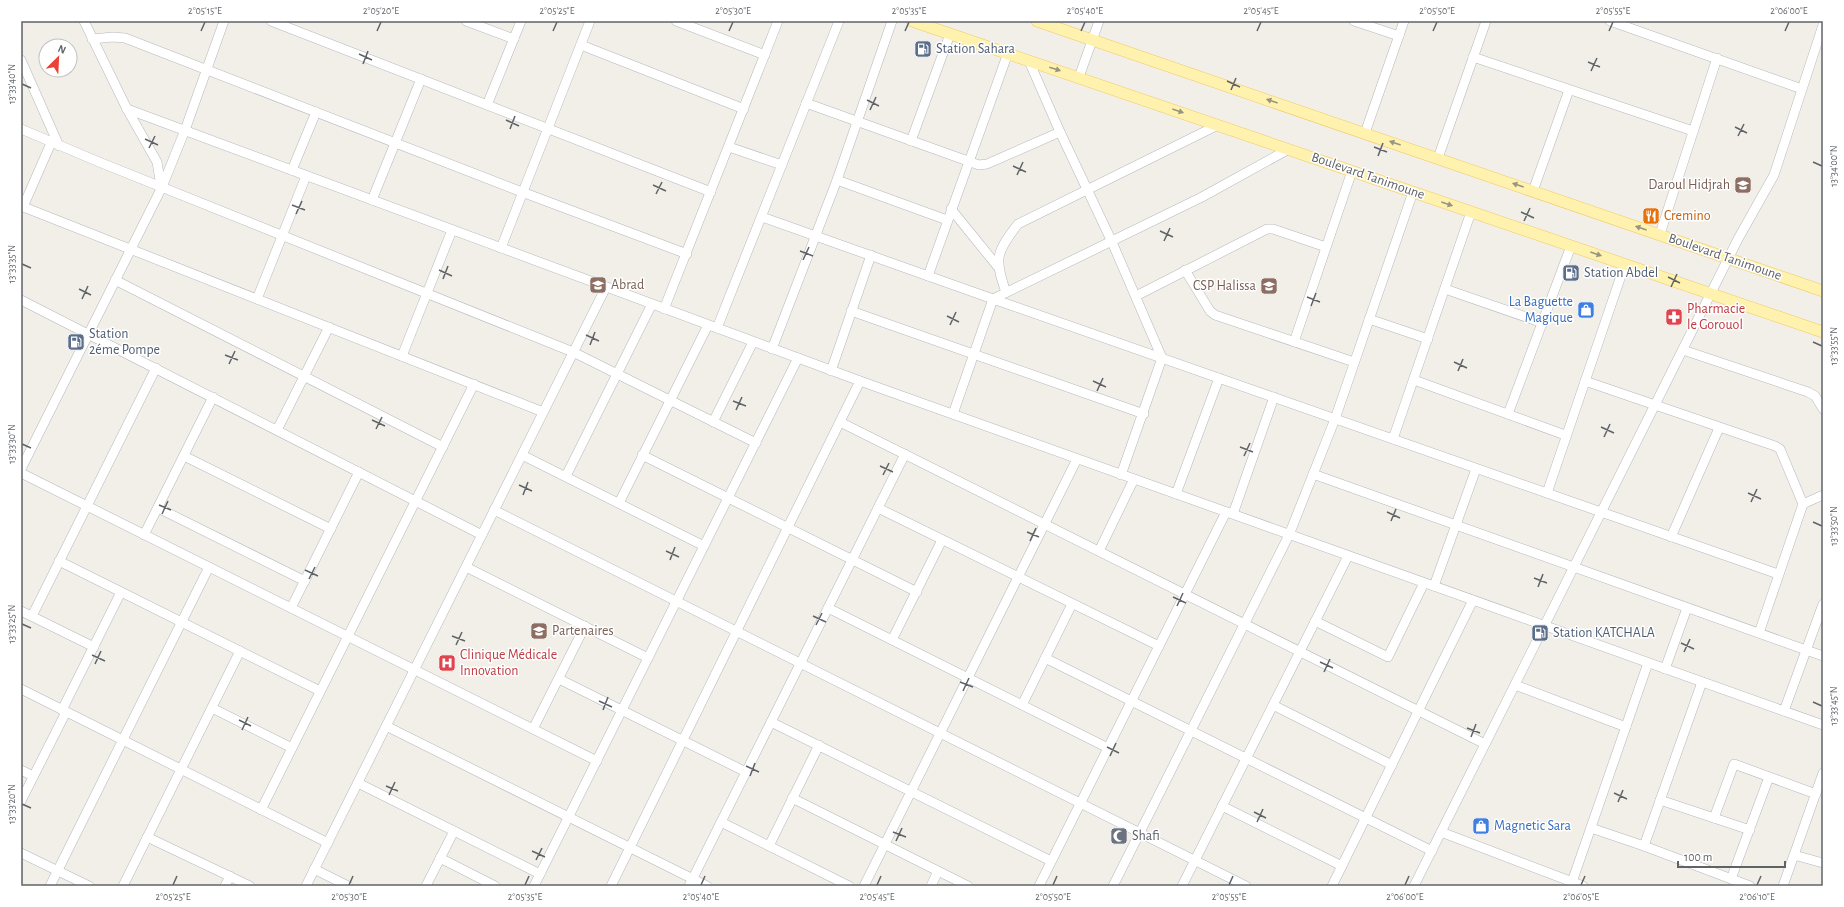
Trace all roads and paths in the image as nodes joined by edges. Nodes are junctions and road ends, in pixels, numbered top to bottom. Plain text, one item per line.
1 (84, 21) edge
2 (224, 21) edge
3 (271, 21) edge
4 (466, 21) edge
5 (521, 21) edge
6 (590, 21) edge
7 (676, 21) edge
8 (778, 21) edge
9 (839, 21) edge
10 (892, 21) edge
11 (912, 21) edge
12 (1037, 21) edge
13 (1099, 21) edge
14 (1354, 21) edge
15 (1404, 21) edge
16 (1486, 21) edge
17 (1610, 21) edge
18 (289, 24) edge
19 (1823, 25) edge
20 (950, 34) junction
21 (1399, 36) junction
22 (92, 39) junction
23 (514, 39) junction
24 (1092, 40) junction
25 (581, 45) junction
26 (1008, 53) junction
27 (765, 55) junction
28 (1473, 56) junction
29 (1717, 58) junction
30 (21, 60) edge
31 (1029, 61) junction
32 (207, 70) junction
33 (1079, 77) junction
34 (421, 79) junction
35 (1802, 89) junction
36 (1569, 90) junction
37 (806, 103) junction
38 (487, 105) junction
39 (127, 109) junction
40 (744, 109) junction
41 (316, 112) junction
42 (857, 122) junction
43 (1218, 125) junction
44 (548, 128) junction
45 (21, 129) edge
46 (185, 130) junction
47 (1693, 131) junction
48 (1060, 132) junction
49 (1365, 133) junction
50 (911, 142) junction
51 (396, 143) junction
52 (55, 144) junction
53 (729, 147) junction
54 (1289, 149) junction
55 (1438, 158) junction
56 (969, 162) junction
57 (782, 165) junction
58 (292, 170) junction
59 (1352, 171) junction
60 (306, 176) junction
61 (837, 180) junction
62 (162, 187) junction
63 (1086, 189) junction
64 (1533, 191) junction
65 (522, 192) junction
66 (711, 192) junction
67 (1413, 192) junction
68 (372, 200) junction
69 (22, 206) edge
70 (951, 209) junction
71 (1471, 212) junction
72 (762, 217) junction
73 (947, 220) junction
74 (452, 230) junction
75 (1660, 234) junction
76 (815, 235) junction
77 (283, 236) junction
78 (1112, 242) junction
79 (1571, 246) junction
80 (1326, 247) junction
81 (501, 248) junction
82 (130, 250) junction
83 (687, 254) junction
84 (870, 255) junction
85 (1729, 259) junction
86 (1626, 264) junction
87 (998, 267) junction
88 (1185, 270) junction
89 (928, 276) junction
90 (115, 280) junction
91 (606, 287) junction
92 (1445, 289) junction
93 (1823, 291) edge
94 (1006, 292) junction
95 (427, 293) junction
96 (1711, 294) junction
97 (1136, 296) junction
98 (257, 299) junction
99 (993, 300) junction
100 (22, 302) edge
101 (652, 304) junction
102 (664, 309) junction
103 (852, 311) junction
104 (1369, 319) junction
105 (1543, 323) junction
106 (708, 325) junction
107 (329, 327) junction
108 (717, 328) junction
109 (1823, 332) edge
110 (88, 334) junction
111 (1428, 339) junction
112 (753, 342) junction
113 (1294, 342) junction
114 (772, 349) junction
115 (1683, 350) junction
116 (574, 352) junction
117 (974, 354) junction
118 (402, 356) junction
119 (798, 358) junction
120 (1162, 358) junction
121 (1354, 362) junction
122 (156, 368) junction
123 (831, 371) junction
124 (617, 374) junction
125 (304, 376) junction
126 (1219, 378) junction
127 (1414, 380) junction
128 (860, 381) junction
129 (1585, 381) junction
130 (474, 384) junction
131 (213, 397) junction
132 (1274, 397) junction
133 (670, 400) junction
134 (1655, 406) junction
135 (1823, 409) edge
136 (543, 412) junction
137 (953, 414) junction
138 (1144, 414) junction
139 (1508, 414) junction
140 (1335, 419) junction
141 (713, 422) junction
142 (840, 422) junction
143 (1719, 428) junction
144 (277, 430) junction
145 (1565, 435) junction
146 (1393, 439) junction
147 (756, 443) junction
148 (443, 447) junction
149 (905, 454) junction
150 (522, 455) junction
151 (642, 455) junction
152 (184, 456) junction
153 (1077, 459) junction
154 (21, 469) edge
155 (1476, 469) junction
156 (359, 472) junction
157 (21, 474) edge
158 (1313, 474) junction
159 (1121, 475) junction
160 (566, 476) junction
161 (1134, 479) junction
162 (1547, 493) junction
163 (1176, 494) junction
164 (1823, 495) edge
165 (728, 498) junction
166 (416, 501) junction
167 (618, 503) junction
168 (1803, 504) junction
169 (87, 506) junction
170 (158, 508) junction
171 (878, 508) junction
172 (494, 510) junction
173 (1229, 513) junction
174 (1601, 513) junction
175 (1045, 524) junction
176 (1456, 525) junction
177 (788, 528) junction
178 (331, 529) junction
179 (1289, 534) junction
180 (144, 535) junction
181 (482, 535) junction
182 (1671, 537) junction
183 (942, 540) junction
184 (704, 546) junction
185 (1099, 551) junction
186 (1348, 556) junction
187 (852, 560) junction
188 (59, 561) junction
189 (1574, 566) junction
190 (209, 567) junction
191 (466, 567) junction
192 (1778, 574) junction
193 (1018, 577) junction
194 (305, 581) junction
195 (1424, 583) junction
196 (1434, 586) junction
197 (121, 592) junction
198 (916, 592) junction
199 (1185, 594) junction
200 (1473, 600) junction
201 (677, 602) junction
202 (1072, 604) junction
203 (1823, 604) edge
204 (291, 608) junction
205 (828, 608) junction
206 (1687, 608) junction
207 (21, 611) edge
208 (32, 616) junction
209 (1315, 620) junction
210 (182, 622) junction
211 (1244, 624) junction
212 (1545, 625) junction
213 (585, 626) junction
214 (736, 631) junction
215 (1759, 633) junction
216 (348, 637) junction
217 (892, 640) junction
218 (1159, 646) junction
219 (94, 647) junction
220 (1806, 650) junction
221 (240, 651) junction
222 (1300, 651) junction
223 (1823, 656) edge
224 (648, 658) junction
225 (1045, 658) junction
226 (801, 663) junction
227 (1648, 663) junction
228 (1665, 669) junction
229 (414, 670) junction
230 (968, 678) junction
231 (558, 679) junction
232 (1702, 682) junction
233 (1515, 685) junction
234 (21, 690) edge
235 (320, 691) junction
236 (1132, 701) junction
237 (1022, 705) junction
238 (1273, 705) junction
239 (212, 708) junction
240 (64, 711) junction
241 (622, 711) junction
242 (1420, 711) junction
243 (1784, 712) junction
244 (772, 722) junction
245 (1823, 725) edge
246 (386, 726) junction
247 (1626, 727) junction
248 (533, 729) junction
249 (1191, 730) junction
250 (940, 733) junction
251 (122, 740) junction
252 (682, 741) junction
253 (1485, 744) junction
254 (819, 745) junction
255 (292, 748) junction
256 (1108, 748) junction
257 (1246, 758) junction
258 (597, 761) junction
259 (1392, 765) junction
260 (21, 770) edge
261 (181, 770) junction
262 (746, 772) junction
263 (1823, 773) edge
264 (34, 776) junction
265 (1769, 777) junction
266 (358, 783) junction
267 (911, 791) junction
268 (1816, 794) junction
269 (792, 798) junction
270 (1660, 800) junction
271 (21, 801) edge
272 (1080, 803) junction
273 (1222, 806) junction
274 (261, 810) junction
275 (569, 817) junction
276 (1366, 818) junction
277 (1714, 818) junction
278 (721, 822) junction
279 (1590, 828) junction
280 (1750, 830) junction
281 (454, 831) junction
282 (1441, 832) junction
283 (1140, 833) junction
284 (147, 837) junction
285 (328, 843) junction
286 (884, 844) junction
287 (769, 846) junction
288 (1644, 846) junction
289 (630, 848) junction
290 (1432, 851) junction
291 (21, 853) edge
292 (1794, 855) junction
293 (440, 858) junction
294 (1051, 861) junction
295 (1195, 861) junction
296 (1823, 863) edge
297 (1342, 866) junction
298 (314, 869) junction
299 (57, 870) junction
300 (938, 871) junction
301 (540, 874) junction
302 (230, 876) junction
303 (1731, 879) junction
304 (691, 882) edge
305 (1572, 882) junction
306 (50, 886) edge
307 (89, 886) edge
308 (123, 886) edge
309 (225, 886) edge
310 (250, 886) edge
311 (306, 886) edge
312 (348, 886) edge
313 (426, 886) edge
314 (495, 886) edge
315 (534, 886) edge
316 (611, 886) edge
317 (707, 886) edge
318 (849, 886) edge
319 (864, 886) edge
320 (931, 886) edge
321 (968, 886) edge
322 (1039, 886) edge
323 (1113, 886) edge
324 (1182, 886) edge
325 (1246, 886) edge
326 (1332, 886) edge
327 (1414, 886) edge
328 (1583, 886) edge
329 (1750, 886) edge
330 (1783, 886) edge

1 - 22 street
2 - 32 street
3 - 18 street
4 - 23 street
5 - 23 street
6 - 25 street
7 - 27 street
8 - 27 street
9 - 37 street
10 - 42 street
11 - 20 main road, Boulevard Tanimoune
12 - 24 main road, Boulevard Tanimoune
13 - 24 street
14 - 21 street
15 - 21 street
16 - 28 street
17 - 29 street
18 - 34 street
19 - 35 street
20 - 26 main road, Boulevard Tanimoune
20 - 50 street
21 - 49 street
22 - 32 street
22 - 39 street
23 - 38 street
24 - 33 street
49 -> 24 main road, Boulevard Tanimoune
25 - 40 street
25 - 44 street
26 - 31 main road, Boulevard Tanimoune
26 - 56 street
27 - 40 street
28 - 36 street
28 - 55 street
29 - 35 street
29 - 47 street
30 - 52 street
31 -> 33 main road, Boulevard Tanimoune
31 - 48 street
32 - 41 street
32 - 46 street
33 -> 43 main road, Boulevard Tanimoune
34 - 38 street
34 - 51 street
35 - 85 street
36 - 47 street
36 - 64 street
37 - 42 street
37 - 57 street
38 - 44 street
39 - 46 street
39 - 62 street
40 - 53 street
41 - 51 street
41 - 58 street
42 - 50 street
42 - 61 street
43 - 54 main road, Boulevard Tanimoune
43 - 63 street
44 - 65 street
44 - 66 street
45 - 52 street
46 - 58 street
46 - 62 street
47 - 75 street
48 - 56 street
48 - 63 street
55 -> 49 main road, Boulevard Tanimoune
50 - 56 street
51 - 65 street
51 - 68 street
52 - 62 street
52 - 69 street
53 - 57 street
53 - 66 street
54 - 59 main road, Boulevard Tanimoune
54 - 78 street
64 -> 55 main road, Boulevard Tanimoune
56 - 70 street
57 - 72 street
58 - 60 street
59 - 67 main road, Boulevard Tanimoune
59 - 80 street
60 - 68 street
60 - 77 street
61 - 73 street
61 - 76 street
62 - 77 street
62 - 82 street
63 - 78 street
63 - 87 street
75 -> 64 main road, Boulevard Tanimoune
65 - 81 street
65 - 83 street
66 - 83 street
67 -> 71 main road, Boulevard Tanimoune
67 - 104 street
68 - 74 street
69 - 82 street
70 - 73 street
70 - 87 street
71 - 79 main road, Boulevard Tanimoune
71 - 92 street
72 - 76 street
72 - 108 street
73 - 89 street
74 - 81 street
74 - 95 street
75 - 85 main road, Boulevard Tanimoune
76 - 84 street
76 - 114 street
77 - 95 street
77 - 98 street
78 - 94 street
78 - 97 street
79 -> 86 main road, Boulevard Tanimoune
79 - 105 street
80 - 88 street
80 - 113 street
81 - 91 street
82 - 90 street
82 - 98 street
83 - 102 street
84 - 89 street
84 - 103 street
85 - 93 main road, Boulevard Tanimoune
85 - 96 street
86 - 96 main road, Boulevard Tanimoune
86 - 129 street
87 - 94 street
88 - 97 street
88 - 113 street
89 - 99 street
90 - 110 street
90 - 125 street
91 - 101 street
91 - 116 street
92 - 105 street
92 - 111 street
94 - 99 street
95 - 116 street
95 - 118 street
96 - 109 main road, Boulevard Tanimoune
96 - 115 street
97 - 120 street
98 - 107 street
99 - 117 street
99 - 120 street
100 - 110 street
101 - 102 street
101 - 124 street
102 - 106 street
103 - 117 street
103 - 123 street
104 - 111 street
104 - 121 street
105 - 139 street
106 - 108 street
106 - 133 street
107 - 118 street
107 - 125 street
108 - 112 street
110 - 122 street
110 - 154 street
111 - 127 street
112 - 114 street
112 - 141 street
113 - 121 street
114 - 119 street
115 - 134 street
115 - 135 street
116 - 124 street
116 - 136 street
117 - 137 street
117 - 138 street
118 - 130 street
119 - 123 street
119 - 147 street
120 - 126 street
120 - 138 street
121 - 140 street
122 - 131 street
122 - 169 street
123 - 128 street
124 - 133 street
124 - 160 street
125 - 144 street
125 - 148 street
126 - 132 street
126 - 163 street
127 - 139 street
127 - 146 street
128 - 137 street
128 - 142 street
129 - 134 street
129 - 145 street
130 - 136 street
130 - 148 street
131 - 144 street
131 - 152 street
132 - 140 street
132 - 173 street
133 - 141 street
133 - 151 street
134 - 143 street
134 - 174 street
136 - 150 street
137 - 153 street
138 - 159 street
139 - 145 street
140 - 146 street
140 - 158 street
141 - 147 street
142 - 149 street
142 - 177 street
143 - 168 street
143 - 182 street
144 - 156 street
145 - 162 street
146 - 155 street
147 - 165 street
148 - 166 street
149 - 171 street
149 - 175 street
150 - 160 street
150 - 172 street
151 - 165 street
151 - 167 street
152 - 170 street
152 - 178 street
153 - 159 street
153 - 175 street
155 - 162 street
155 - 176 street
156 - 166 street
156 - 178 street
157 - 169 street
158 - 176 street
158 - 179 street
159 - 161 street
160 - 167 street
161 - 163 street
161 - 185 street
162 - 174 street
163 - 173 street
164 - 168 street
165 - 177 street
165 - 184 street
166 - 181 street
166 - 216 street
167 - 184 street
168 - 192 street
169 - 180 street
169 - 188 street
170 - 180 street
170 - 194 street
171 - 183 street
171 - 187 street
172 - 181 street
172 - 201 street
173 - 179 street
173 - 199 street
174 - 182 street
174 - 189 street
175 - 185 street
175 - 193 street
176 - 189 street
176 - 196 street
177 - 187 street
177 - 214 street
178 - 194 street
179 - 186 street
179 - 211 street
180 - 190 street
181 - 191 street
182 - 192 street
183 - 193 street
183 - 198 street
184 - 201 street
185 - 199 street
186 - 195 street
186 - 209 street
187 - 198 street
187 - 205 street
188 - 197 street
188 - 208 street
189 - 206 street
189 - 212 street
190 - 204 street
190 - 210 street
191 - 213 street
191 - 229 street
192 - 215 street
193 - 202 street
193 - 230 street
194 - 204 street
195 - 196 street
195 - 209 street
196 - 200 street
197 - 210 street
197 - 219 street
198 - 217 street
199 - 211 street
199 - 218 street
200 - 212 street
200 - 242 street
201 - 214 street
201 - 224 street
202 - 218 street
202 - 225 street
203 - 220 street
204 - 216 street
205 - 217 street
205 - 226 street
206 - 215 street
206 - 228 street
207 - 208 street
208 - 219 street
209 - 222 street
210 - 221 street
210 - 251 street
211 - 222 street
211 - 249 street
212 - 227 street
212 - 233 street
213 - 224 street
213 - 231 street
214 - 226 street
214 - 252 street
215 - 220 street
216 - 229 street
216 - 235 street
217 - 230 street
218 - 236 street
219 - 240 street
220 - 223 street
220 - 243 street
221 - 235 street
221 - 239 street
222 - 238 street
222 - 242 street
224 - 241 street
225 - 236 street
225 - 237 street
226 - 244 street
226 - 250 street
227 - 228 street
227 - 247 street
228 - 232 street
229 - 246 street
229 - 248 street
230 - 237 street
230 - 250 street
231 - 241 street
231 - 248 street
232 - 243 street
232 - 270 street
233 - 247 street
233 - 253 street
234 - 240 street
235 - 255 street
236 - 249 street
236 - 256 street
237 - 256 street
238 - 257 street
238 - 259 street
239 - 255 street
239 - 261 street
240 - 251 street
240 - 264 street
241 - 252 street
241 - 258 street
242 - 253 street
242 - 259 street
243 - 245 street
244 - 254 street
244 - 262 street
246 - 266 street
246 - 275 street
247 - 279 street
248 - 258 street
249 - 257 street
249 - 283 street
250 - 267 street
250 - 272 street
251 - 261 street
251 - 299 street
252 - 262 street
252 - 289 street
253 - 282 street
254 - 267 street
254 - 269 street
255 - 274 street
256 - 272 street
257 - 273 street
257 - 276 street
258 - 275 street
259 - 276 street
260 - 264 street
261 - 274 street
261 - 284 street
262 - 278 street
263 - 268 street
264 - 271 street
265 - 268 street
265 - 277 street
265 - 280 street
266 - 281 street
266 - 285 street
267 - 286 street
267 - 294 street
268 - 292 street
269 - 286 street
269 - 287 street
270 - 277 street
270 - 288 street
272 - 283 street
272 - 294 street
273 - 295 street
273 - 297 street
274 - 285 street
275 - 289 street
275 - 301 street
276 - 290 street
276 - 297 street
277 - 280 street
278 - 287 street
278 - 304 street
279 - 288 street
279 - 305 street
280 - 303 street
281 - 293 street
281 - 301 street
282 - 290 street
282 - 305 street
283 - 295 street
283 - 323 street
284 - 302 street
284 - 308 street
285 - 298 street
286 - 300 street
286 - 319 street
287 - 318 street
288 - 303 street
289 - 304 street
289 - 316 street
290 - 327 street
291 - 299 street
292 - 296 street
292 - 330 street
293 - 313 street
293 - 314 street
294 - 322 street
295 - 324 street
295 - 325 street
297 - 326 street
298 - 311 street
298 - 312 street
299 - 306 street
299 - 307 street
300 - 320 street
300 - 321 street
301 - 315 street
302 - 309 street
302 - 310 street
303 - 329 street
304 - 317 street
305 - 328 street

